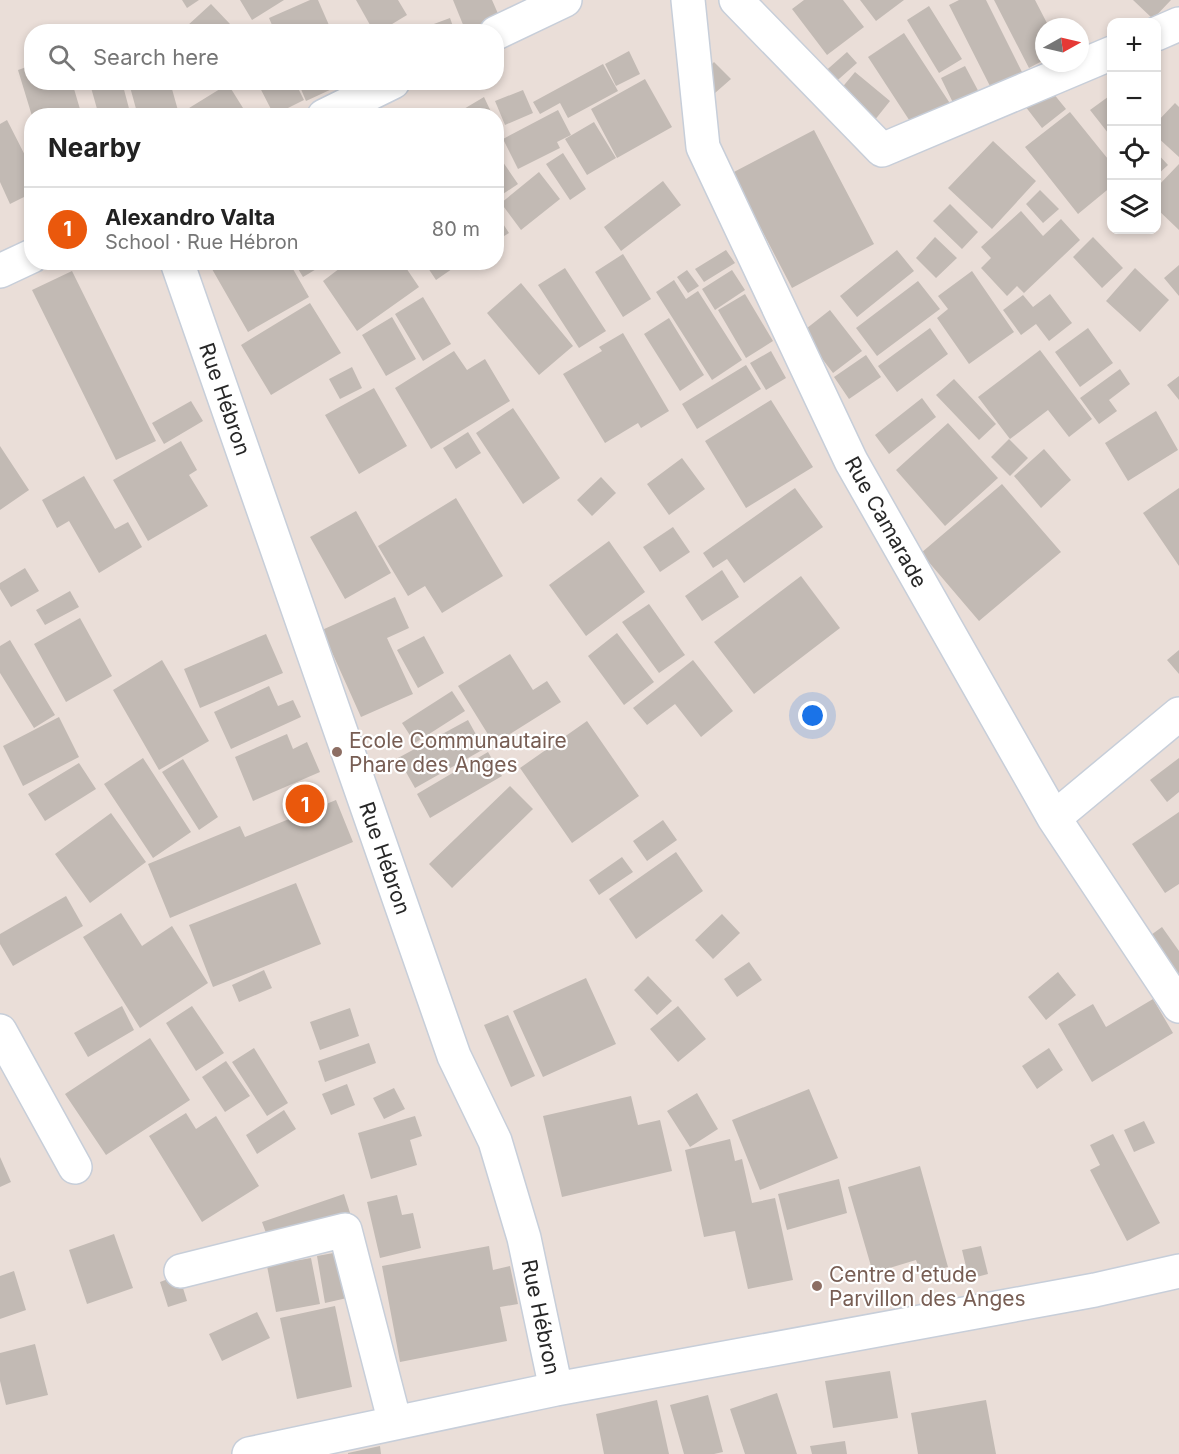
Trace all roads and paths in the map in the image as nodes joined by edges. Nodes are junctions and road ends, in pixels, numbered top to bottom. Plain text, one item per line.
1 (565, 0) edge
2 (688, 0) edge
3 (736, 0) edge
4 (1179, 24) edge
5 (504, 29) edge
6 (1161, 32) edge
7 (1107, 55) edge
8 (377, 90) edge
9 (340, 108) edge
10 (24, 260) edge
11 (180, 270) edge
12 (0, 271) edge
13 (1179, 714) edge
14 (1054, 818) junction
15 (1179, 1006) edge
16 (0, 1031) edge
17 (75, 1167) dead end
18 (181, 1271) dead end
19 (1179, 1271) edge
20 (556, 1389) junction
21 (395, 1423) junction
22 (249, 1454) edge

1 - 5 street
2 - 14 street, Rue Camarade
3 - 7 street
4 - 6 street
8 - 9 street
10 - 12 street
11 - 20 street, Rue Hébron
13 - 14 street
14 - 15 street, Rue Camarade
16 - 17 street
18 - 21 street
19 - 20 street
20 - 21 street
21 - 22 street

